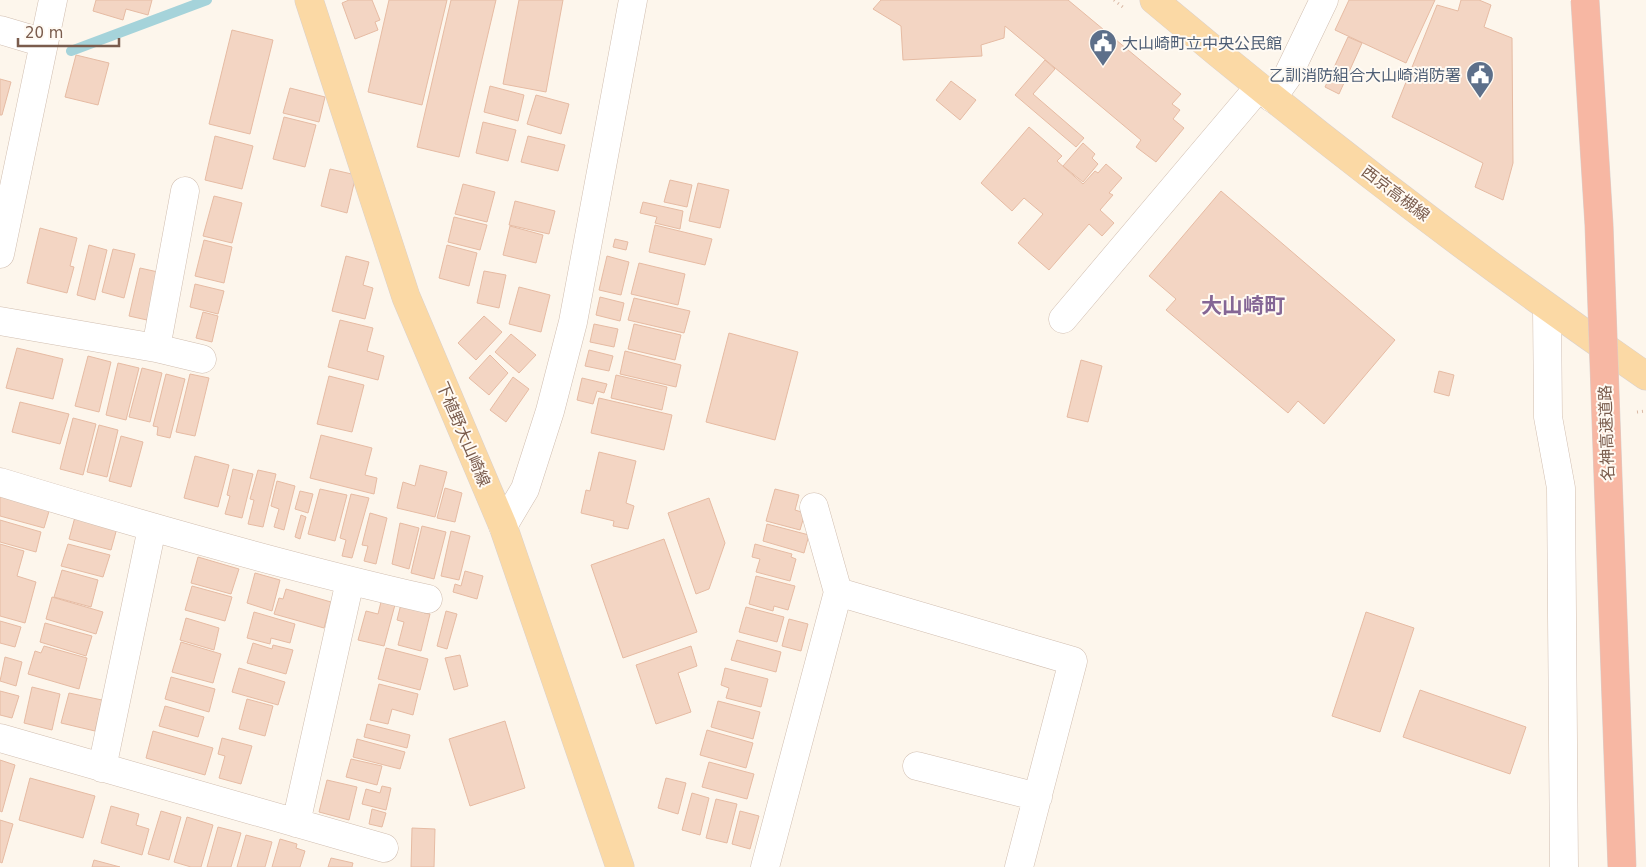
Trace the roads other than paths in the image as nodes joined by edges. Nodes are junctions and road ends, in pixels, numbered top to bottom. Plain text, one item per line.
1 (53, 0) edge
2 (309, 0) edge
3 (633, 0) edge
4 (1154, 0) edge
5 (1324, 0) edge
6 (1585, 0) edge
7 (0, 30) edge
8 (44, 43) junction
9 (1265, 93) junction
10 (6, 192) edge
11 (185, 192) dead end
12 (0, 254) edge
13 (1548, 308) junction
14 (1064, 319) dead end
15 (0, 321) edge
16 (156, 348) junction
17 (202, 359) dead end
18 (1646, 376) edge
19 (0, 482) edge
20 (814, 507) dead end
21 (503, 526) junction
22 (152, 528) junction
23 (350, 581) junction
24 (838, 592) junction
25 (428, 599) dead end
26 (0, 738) edge
27 (917, 766) dead end
28 (102, 768) junction
29 (1038, 797) junction
30 (296, 823) junction
31 (384, 848) dead end
32 (620, 867) edge
33 (765, 867) edge
34 (1019, 867) edge
35 (1564, 867) edge
36 (1622, 867) edge

1 - 8 street
2 - 21 main road, 下植野大山崎線
3 - 21 street
4 - 9 main road, 西京高槻線
5 - 9 street
6 - 36 highway, 名神高速道路, bridge
7 - 8 street
8 - 10 street
9 - 13 main road, 西京高槻線
9 - 14 street
10 - 12 street
11 - 16 street
13 - 18 main road, 西京高槻線
13 - 35 street
15 - 16 street
16 - 17 street
19 - 22 street
20 - 24 street
21 - 32 main road, 下植野大山崎線
22 - 23 street
22 - 28 street
23 - 25 street
23 - 30 street
24 - 29 street
24 - 33 street
26 - 28 street
27 - 29 street
28 - 30 street
29 - 34 street
30 - 31 street

